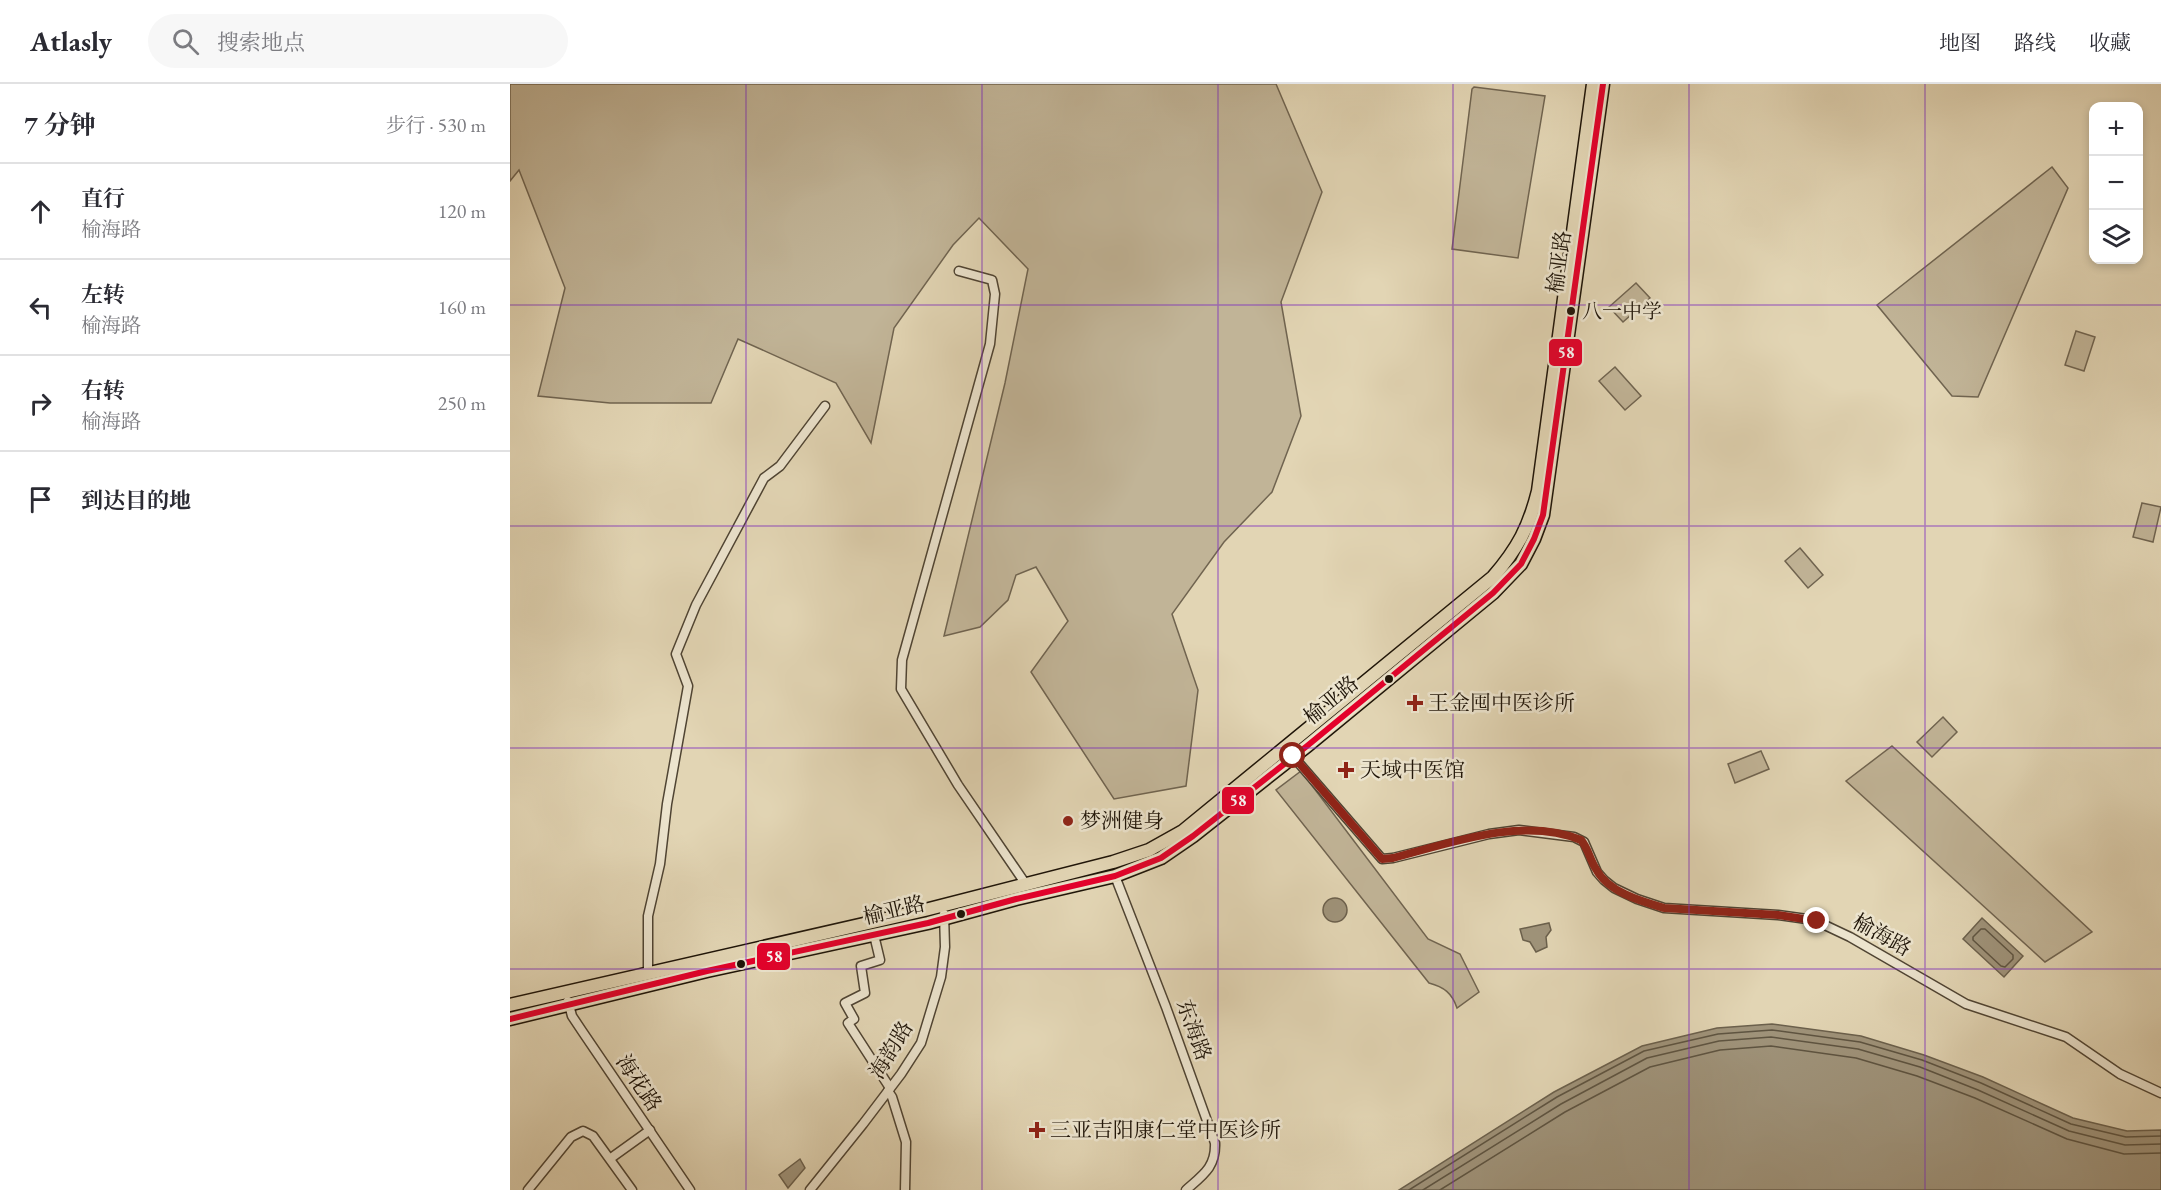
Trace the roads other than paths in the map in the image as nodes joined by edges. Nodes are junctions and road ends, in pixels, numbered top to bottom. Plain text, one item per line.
1 (1593, 84) edge
2 (1603, 84) edge
3 (959, 271) dead end
4 (825, 406) dead end
5 (1289, 752) junction
6 (1115, 876) junction
7 (1025, 884) junction
8 (943, 911) junction
9 (874, 935) junction
10 (648, 972) junction
11 (567, 992) junction
12 (510, 1005) edge
13 (568, 1005) junction
14 (510, 1019) edge
15 (889, 1090) junction
16 (2161, 1093) edge
17 (650, 1130) junction
18 (611, 1158) junction
19 (528, 1190) edge
20 (632, 1190) edge
21 (690, 1190) edge
22 (810, 1190) edge
23 (905, 1190) edge
24 (1186, 1190) edge

1 - 5 highway, 榆亚路
2 - 5 highway, 榆亚路
3 - 7 street
4 - 10 street
5 - 6 highway, 榆亚路
5 - 7 highway, 榆亚路
5 - 16 street, 榆海路
6 - 8 highway, 榆亚路
6 - 24 street, 东海路
7 - 8 highway, 榆亚路
8 - 9 highway, 榆亚路
8 - 10 highway, 榆亚路
8 - 15 street, 海韵路
9 - 13 highway, 榆亚路
9 - 15 street
10 - 11 highway, 榆亚路
11 - 12 highway, 榆亚路
11 - 13 street, 海花路
13 - 14 highway, 榆亚路
13 - 17 street, 海花路
15 - 22 street, 海韵路
15 - 23 street
17 - 18 street
17 - 21 street, 海花路
18 - 19 street
18 - 20 street

